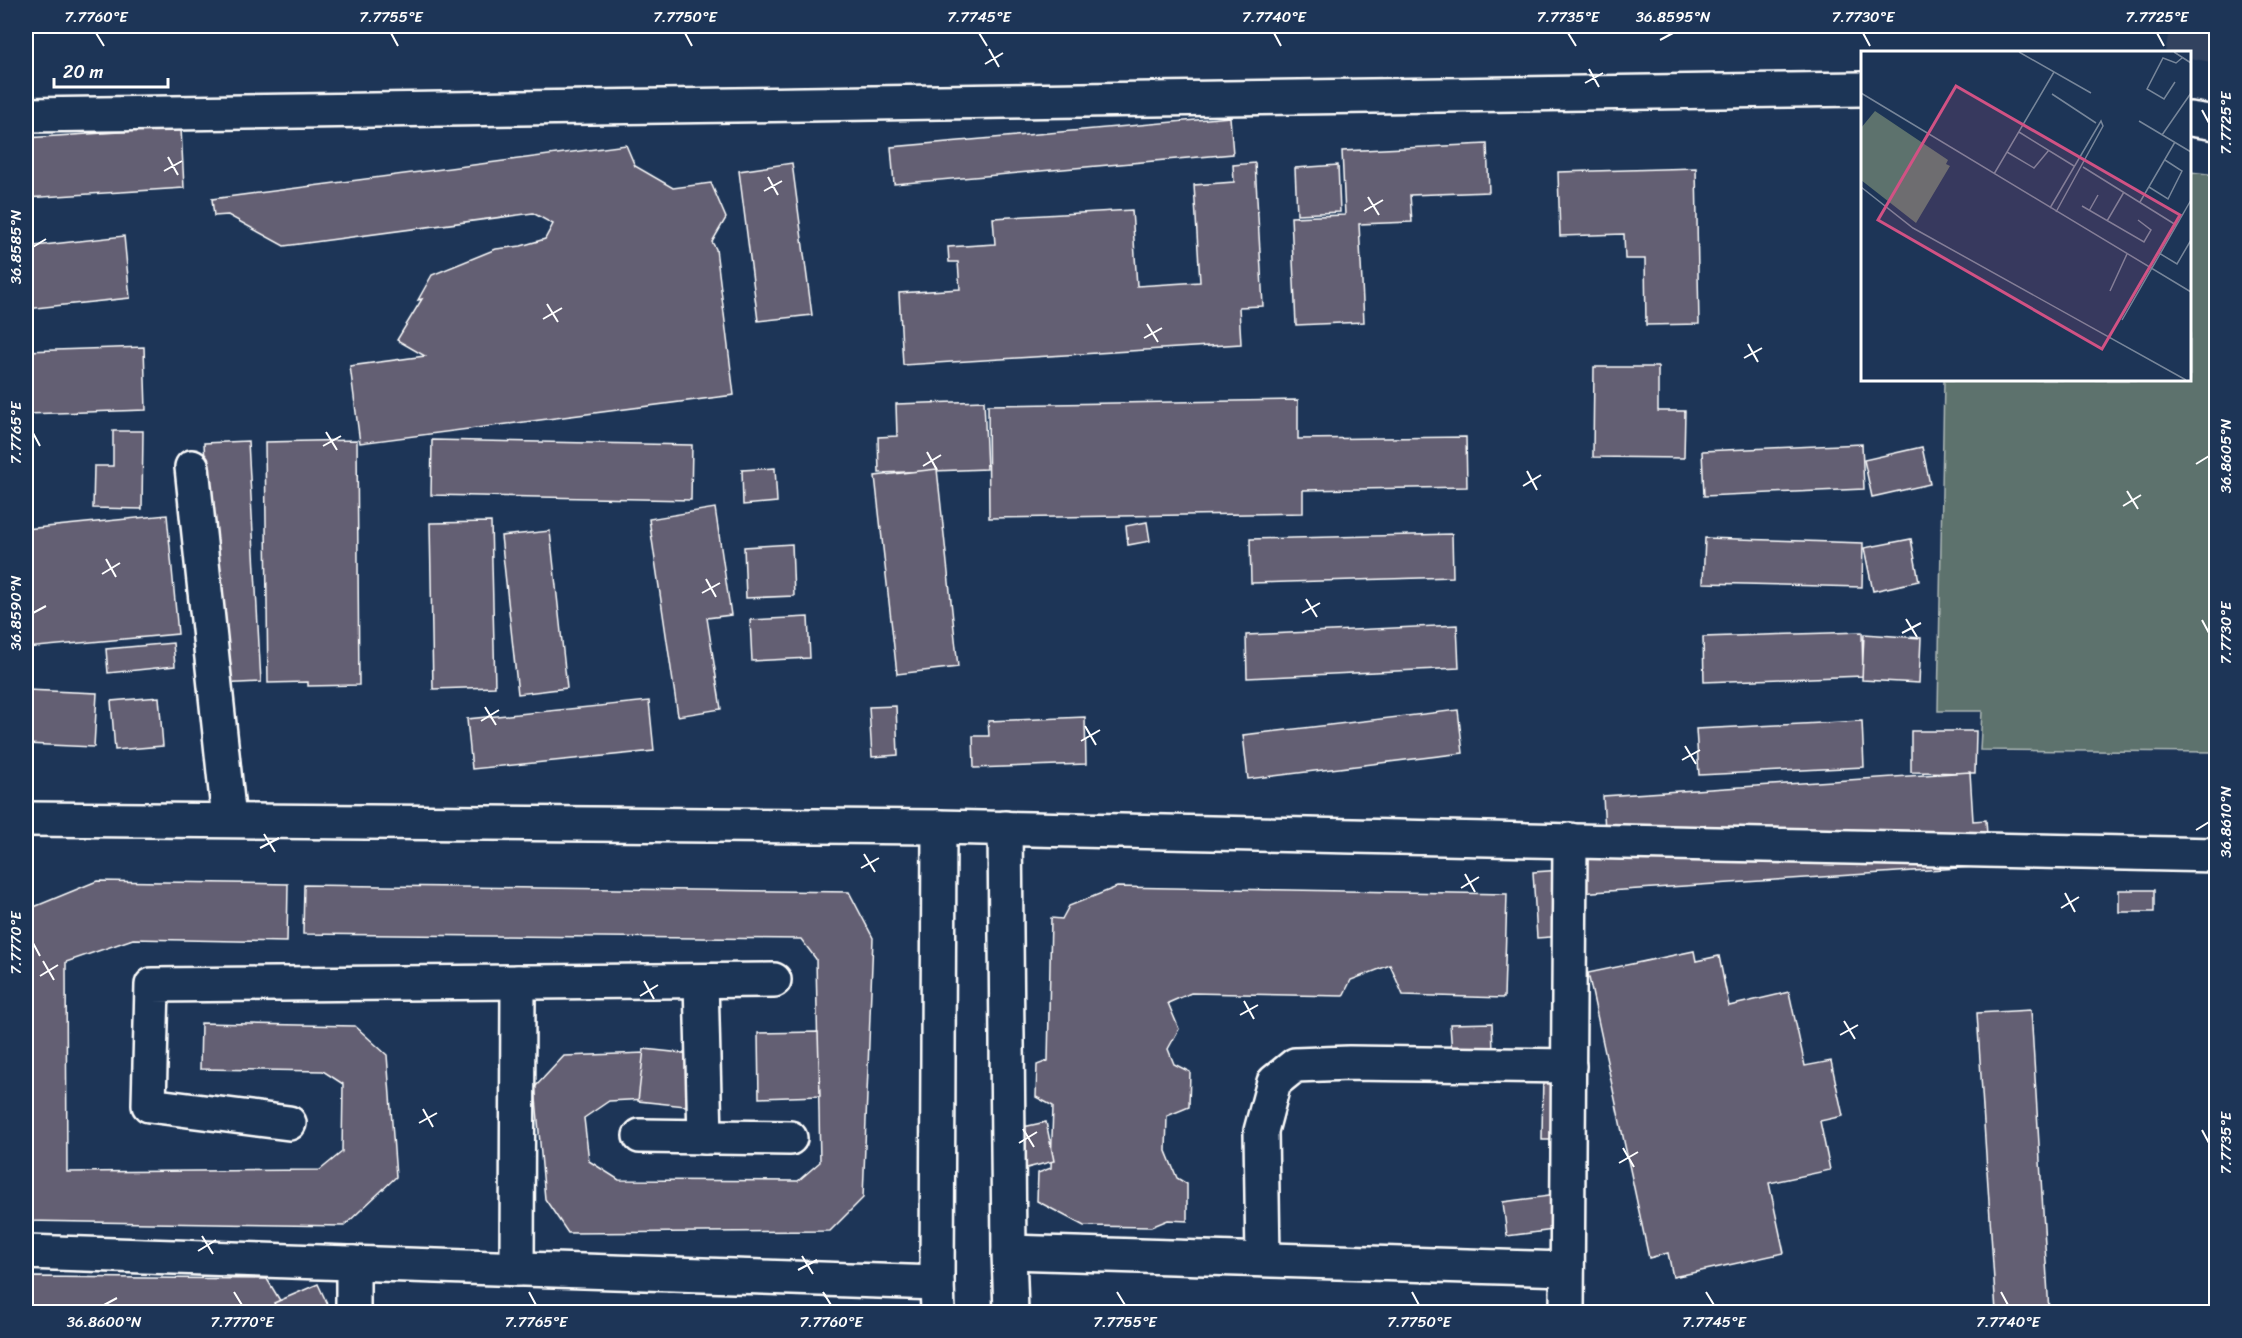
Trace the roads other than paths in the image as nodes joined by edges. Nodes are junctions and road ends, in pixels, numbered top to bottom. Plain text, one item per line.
1 (1861, 89) edge
2 (26, 115) edge
3 (2191, 119) edge
4 (2217, 123) edge
5 (192, 467) dead end
6 (26, 819) edge
7 (229, 820) junction
8 (939, 827) junction
9 (1005, 828) junction
10 (1570, 840) junction
11 (2217, 855) edge
12 (774, 980) dead end
13 (701, 981) junction
14 (518, 982) junction
15 (1569, 1066) junction
16 (289, 1123) dead end
17 (640, 1136) dead end
18 (705, 1137) junction
19 (790, 1138) dead end
20 (26, 1252) edge
21 (1009, 1252) junction
22 (1263, 1259) junction
23 (353, 1263) junction
24 (518, 1269) junction
25 (1567, 1269) junction
26 (938, 1298) edge
27 (353, 1312) edge
28 (1011, 1312) edge
29 (1567, 1312) edge

1 - 2 street
3 - 4 street
5 - 7 street
6 - 7 street
7 - 8 street
8 - 9 street
8 - 26 street
9 - 10 street
9 - 21 street
10 - 11 street
10 - 15 street
12 - 13 street
13 - 14 street
13 - 18 street
14 - 16 street
14 - 24 street
15 - 22 street
15 - 25 street
17 - 18 street
18 - 19 street
20 - 23 street
21 - 22 street
21 - 28 street
22 - 25 street
23 - 24 street
23 - 27 street
24 - 26 street
25 - 29 street

